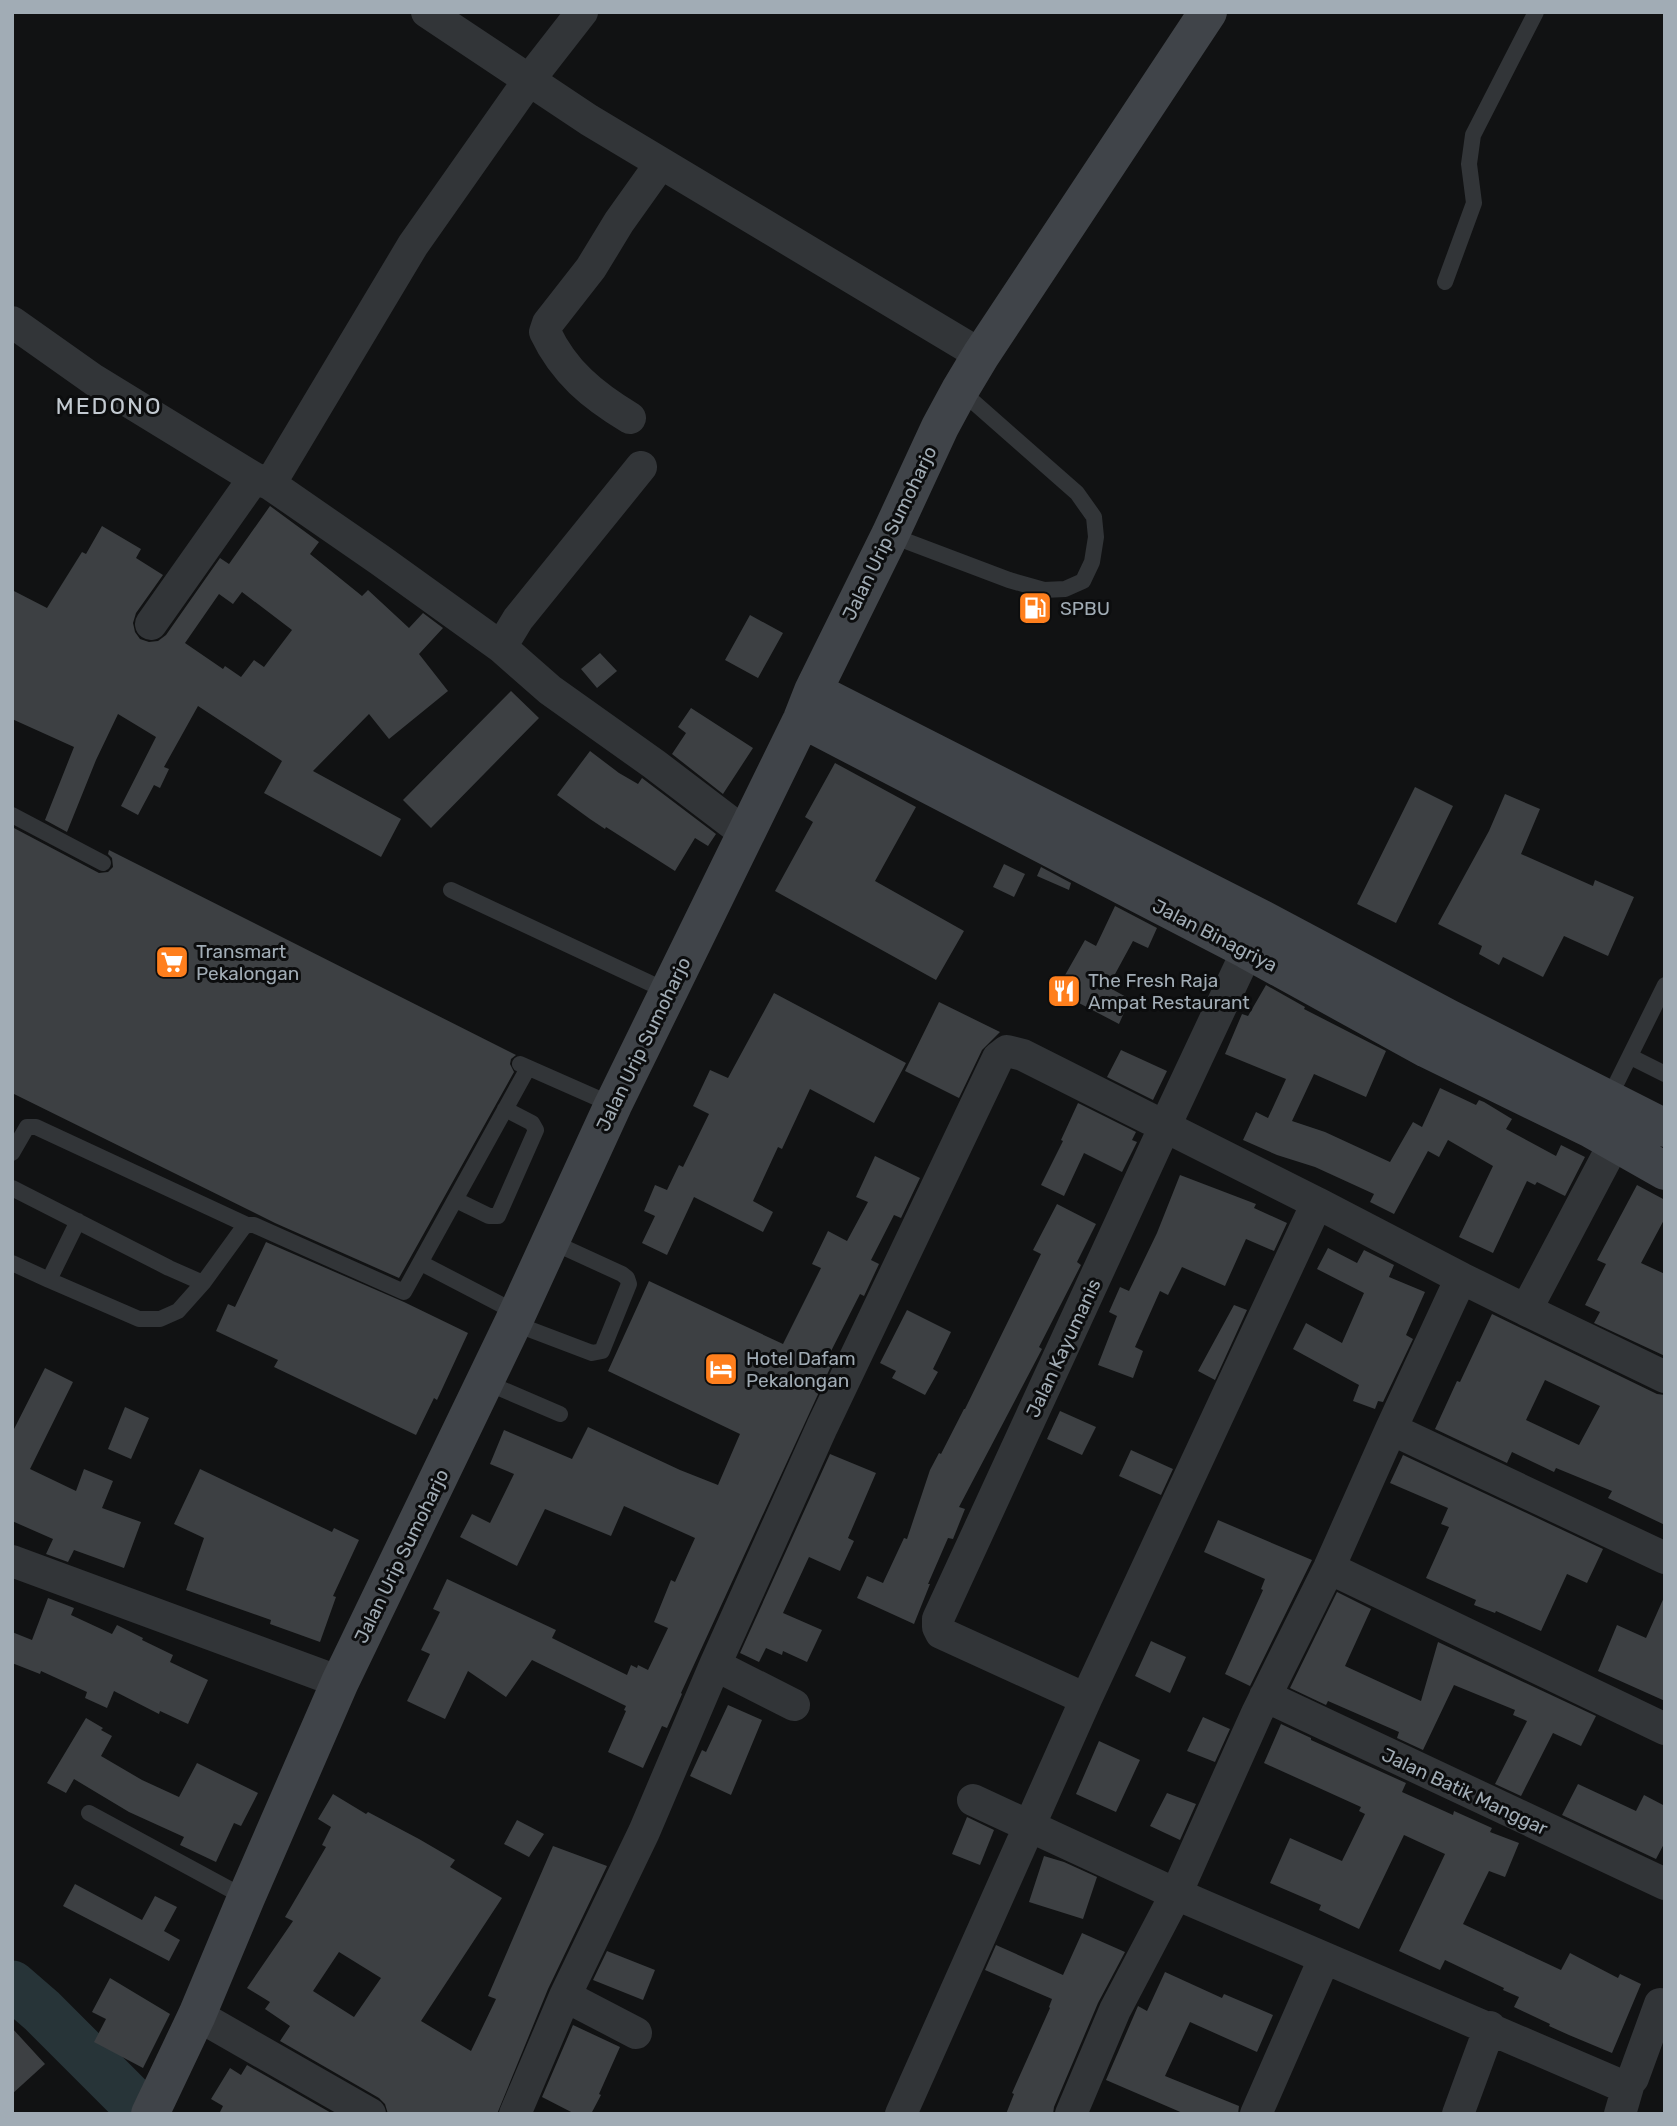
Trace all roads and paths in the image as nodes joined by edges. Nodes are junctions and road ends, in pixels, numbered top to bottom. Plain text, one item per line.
1 (427, 12) edge
2 (582, 12) edge
3 (1208, 12) edge
4 (1536, 12) edge
5 (529, 80) junction
6 (661, 163) junction
7 (1445, 282) dead end
8 (12, 323) edge
9 (981, 355) junction
10 (960, 390) junction
11 (629, 418) dead end
12 (641, 467) dead end
13 (262, 481) junction
14 (890, 535) junction
15 (151, 624) dead end
16 (501, 647) junction
17 (808, 705) junction
18 (12, 815) edge
19 (746, 834) junction
20 (103, 863) dead end
21 (451, 890) dead end
22 (1255, 935) junction
23 (1665, 985) edge
24 (669, 992) junction
25 (1448, 1017) junction
26 (1427, 1049) junction
27 (1631, 1057) junction
28 (1665, 1073) edge
29 (613, 1105) junction
30 (505, 1109) junction
31 (1610, 1110) junction
32 (1165, 1126) junction
33 (1665, 1128) edge
34 (12, 1153) edge
35 (1665, 1171) edge
36 (12, 1188) edge
37 (456, 1200) junction
38 (1317, 1203) junction
39 (78, 1221) junction
40 (247, 1225) junction
41 (550, 1241) junction
42 (12, 1263) edge
43 (421, 1263) junction
44 (1461, 1278) junction
45 (49, 1280) junction
46 (203, 1283) junction
47 (1526, 1310) junction
48 (515, 1318) junction
49 (1665, 1377) edge
50 (485, 1382) junction
51 (560, 1414) dead end
52 (1391, 1429) junction
53 (1665, 1558) edge
54 (12, 1561) edge
55 (1329, 1568) junction
56 (715, 1665) junction
57 (340, 1682) junction
58 (1265, 1696) junction
59 (1086, 1699) junction
60 (794, 1705) dead end
61 (1665, 1729) edge
62 (973, 1800) dead end
63 (89, 1813) dead end
64 (1031, 1826) junction
65 (1665, 1884) edge
66 (1177, 1894) junction
67 (246, 1898) junction
68 (1324, 1959) junction
69 (565, 1996) junction
70 (1663, 2001) edge
71 (197, 2015) junction
72 (1490, 2027) junction
73 (636, 2033) dead end
74 (1629, 2083) junction
75 (152, 2109) edge
76 (370, 2114) edge
77 (515, 2114) edge
78 (901, 2114) edge
79 (1070, 2114) edge
80 (1256, 2114) edge
81 (1458, 2114) edge
82 (1620, 2114) edge

1 - 5 street
2 - 5 street
3 - 9 main road, Jalan Urip Sumoharjo
4 - 7 lane
5 - 6 street
5 - 13 street
6 - 9 street
6 - 11 street
8 - 13 street
9 - 10 main road, Jalan Urip Sumoharjo
10 - 14 main road, Jalan Urip Sumoharjo
10 - 14 lane
12 - 16 street
13 - 15 street
13 - 16 street
14 - 17 main road, Jalan Urip Sumoharjo
16 - 19 street
17 - 19 main road, Jalan Urip Sumoharjo
17 - 22 main road, Jalan Binagriya
18 - 20 lane
19 - 24 main road, Jalan Urip Sumoharjo
21 - 24 lane
22 - 25 main road, Jalan Binagriya
22 - 26 main road, Jalan Binagriya
22 - 32 street, Jalan Kayumanis
23 - 27 lane
24 - 29 main road, Jalan Urip Sumoharjo
25 - 26 main road
25 - 31 main road, Jalan Binagriya
26 - 31 main road, Jalan Binagriya
27 - 28 lane
27 - 31 lane
29 - 30 lane
29 - 41 main road, Jalan Urip Sumoharjo
30 - 37 lane
30 - 37 lane
31 - 33 main road, Jalan Binagriya
31 - 35 main road, Jalan Binagriya
31 - 47 street
32 - 38 street
32 - 56 street
32 - 59 street, Jalan Kayumanis
34 - 40 lane
36 - 39 lane
37 - 43 lane
38 - 44 street
38 - 59 street
39 - 45 lane
39 - 46 lane
40 - 43 lane
40 - 46 lane
41 - 48 main road, Jalan Urip Sumoharjo
41 - 48 lane
42 - 45 lane
43 - 48 lane
44 - 47 street
44 - 52 street
45 - 46 lane
47 - 49 street
48 - 50 main road, Jalan Urip Sumoharjo
50 - 51 lane
50 - 57 main road, Jalan Urip Sumoharjo
52 - 53 street
52 - 55 street
54 - 57 street
55 - 58 street
55 - 61 street
56 - 60 street
56 - 69 street
57 - 67 main road, Jalan Urip Sumoharjo
58 - 65 street, Jalan Batik Manggar
58 - 66 street
59 - 64 street
62 - 64 street
63 - 67 lane
64 - 66 street
64 - 78 street
66 - 68 street
66 - 79 street
67 - 71 main road, Jalan Urip Sumoharjo
68 - 72 street
68 - 80 street
69 - 73 street
69 - 77 street
70 - 74 street
71 - 75 main road, Jalan Urip Sumoharjo
71 - 76 street
72 - 74 street
72 - 81 street
74 - 82 street

